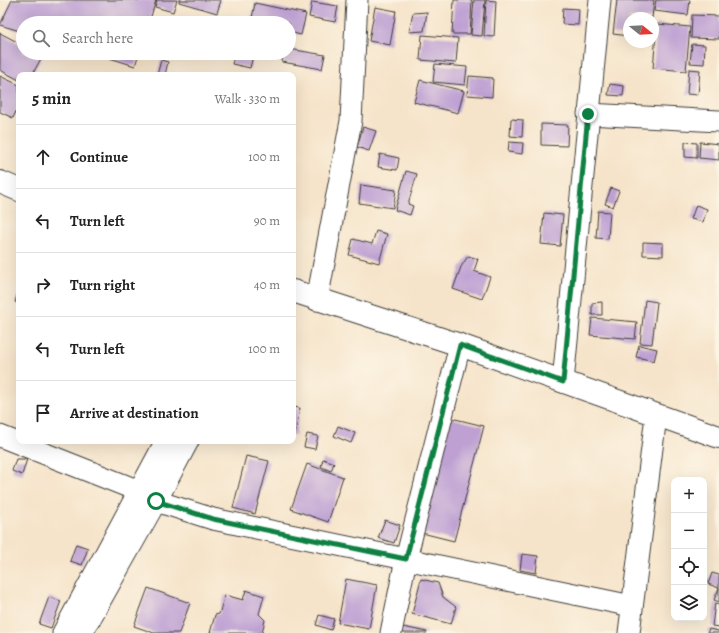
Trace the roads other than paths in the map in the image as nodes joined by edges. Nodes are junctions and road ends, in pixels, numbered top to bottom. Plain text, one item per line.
1 (358, 0) edge
2 (600, 0) edge
3 (588, 114) junction
4 (719, 121) edge
5 (0, 182) edge
6 (16, 189) edge
7 (296, 292) edge
8 (317, 300) junction
9 (460, 345) junction
10 (563, 382) junction
11 (656, 416) junction
12 (0, 436) edge
13 (719, 438) edge
14 (16, 443) edge
15 (20, 444) edge
16 (165, 444) edge
17 (186, 444) edge
18 (147, 496) junction
19 (406, 559) junction
20 (632, 606) junction
21 (64, 633) edge
22 (82, 633) edge
23 (391, 633) edge
24 (629, 633) edge

1 - 8 street
2 - 3 street
3 - 4 street
3 - 10 street
5 - 6 main road
7 - 8 main road
8 - 9 main road
9 - 10 main road
9 - 19 street
10 - 11 main road
11 - 13 main road
11 - 20 street
12 - 14 street
15 - 18 street
16 - 18 street
17 - 18 street
18 - 19 street
18 - 21 street
18 - 22 street
19 - 20 street
19 - 23 street
20 - 24 street

